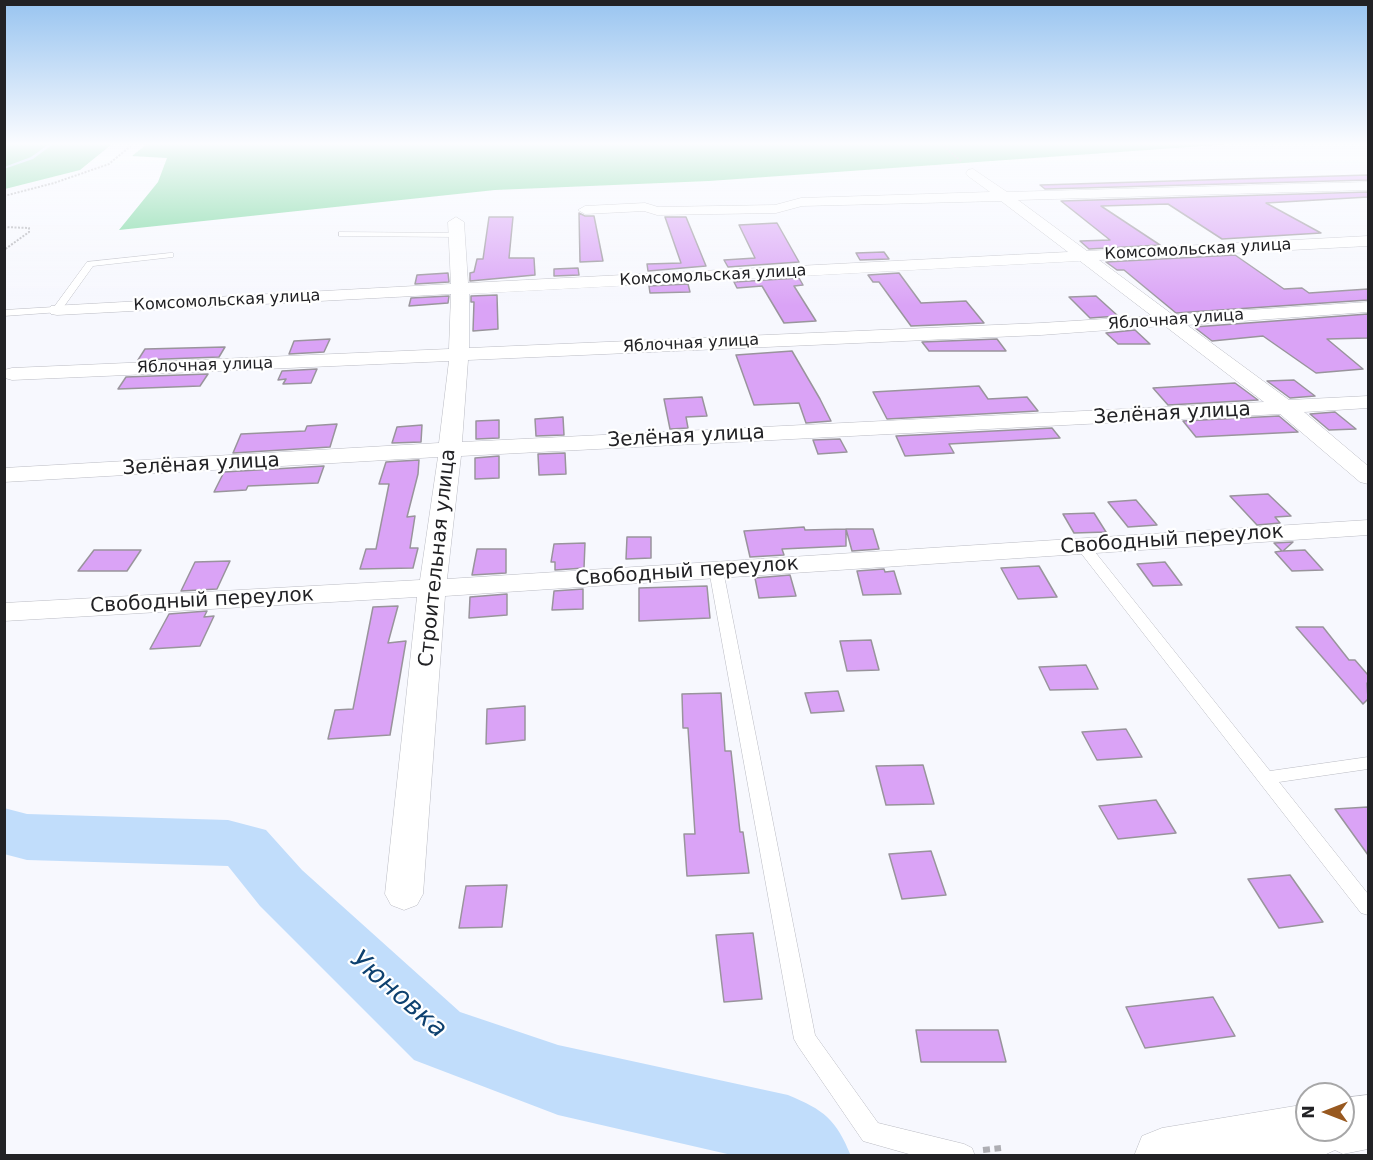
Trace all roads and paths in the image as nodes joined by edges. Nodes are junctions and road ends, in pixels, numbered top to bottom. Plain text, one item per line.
1 (933, 198) edge
2 (1009, 198) edge
3 (585, 210) dead end
4 (4, 227) edge
5 (457, 228) joint
6 (342, 234) dead end
7 (1368, 241) edge
8 (5, 249) edge
9 (170, 255) dead end
10 (1085, 256) junction
11 (460, 288) junction
12 (1368, 308) edge
13 (57, 310) junction
14 (4, 313) edge
15 (1172, 321) junction
16 (459, 356) junction
17 (12, 374) dead end
18 (1368, 402) edge
19 (1286, 408) junction
20 (450, 451) junction
21 (4, 475) edge
22 (1368, 477) edge
23 (1368, 528) edge
24 (1082, 545) junction
25 (716, 570) junction
26 (432, 588) junction
27 (4, 612) edge
28 (1368, 763) edge
29 (1265, 778) junction
30 (404, 894) dead end
31 (1368, 907) edge
32 (1295, 1134) edge
33 (964, 1155) edge
34 (1162, 1155) edge

1 - 3 street
2 - 10 street
4 - 8 path
5 - 6 lane
5 - 11 street, Строительная улица
7 - 10 street, Комсомольская улица
9 - 13 lane
10 - 11 street, Комсомольская улица
10 - 15 street
11 - 13 street, Комсомольская улица
11 - 16 street, Строительная улица
12 - 15 street, Яблочная улица
13 - 14 lane
15 - 16 street, Яблочная улица
15 - 19 street
16 - 17 street, Яблочная улица
16 - 20 street, Строительная улица
18 - 19 street, Зелёная улица
19 - 20 street, Зелёная улица
19 - 22 street
20 - 21 street, Зелёная улица
20 - 26 street, Строительная улица
23 - 24 street, Свободный переулок
24 - 25 street, Свободный переулок
24 - 29 lane
25 - 26 street, Свободный переулок
25 - 33 lane
26 - 27 street, Свободный переулок
26 - 30 street, Строительная улица
28 - 29 lane
29 - 31 lane
32 - 34 street

